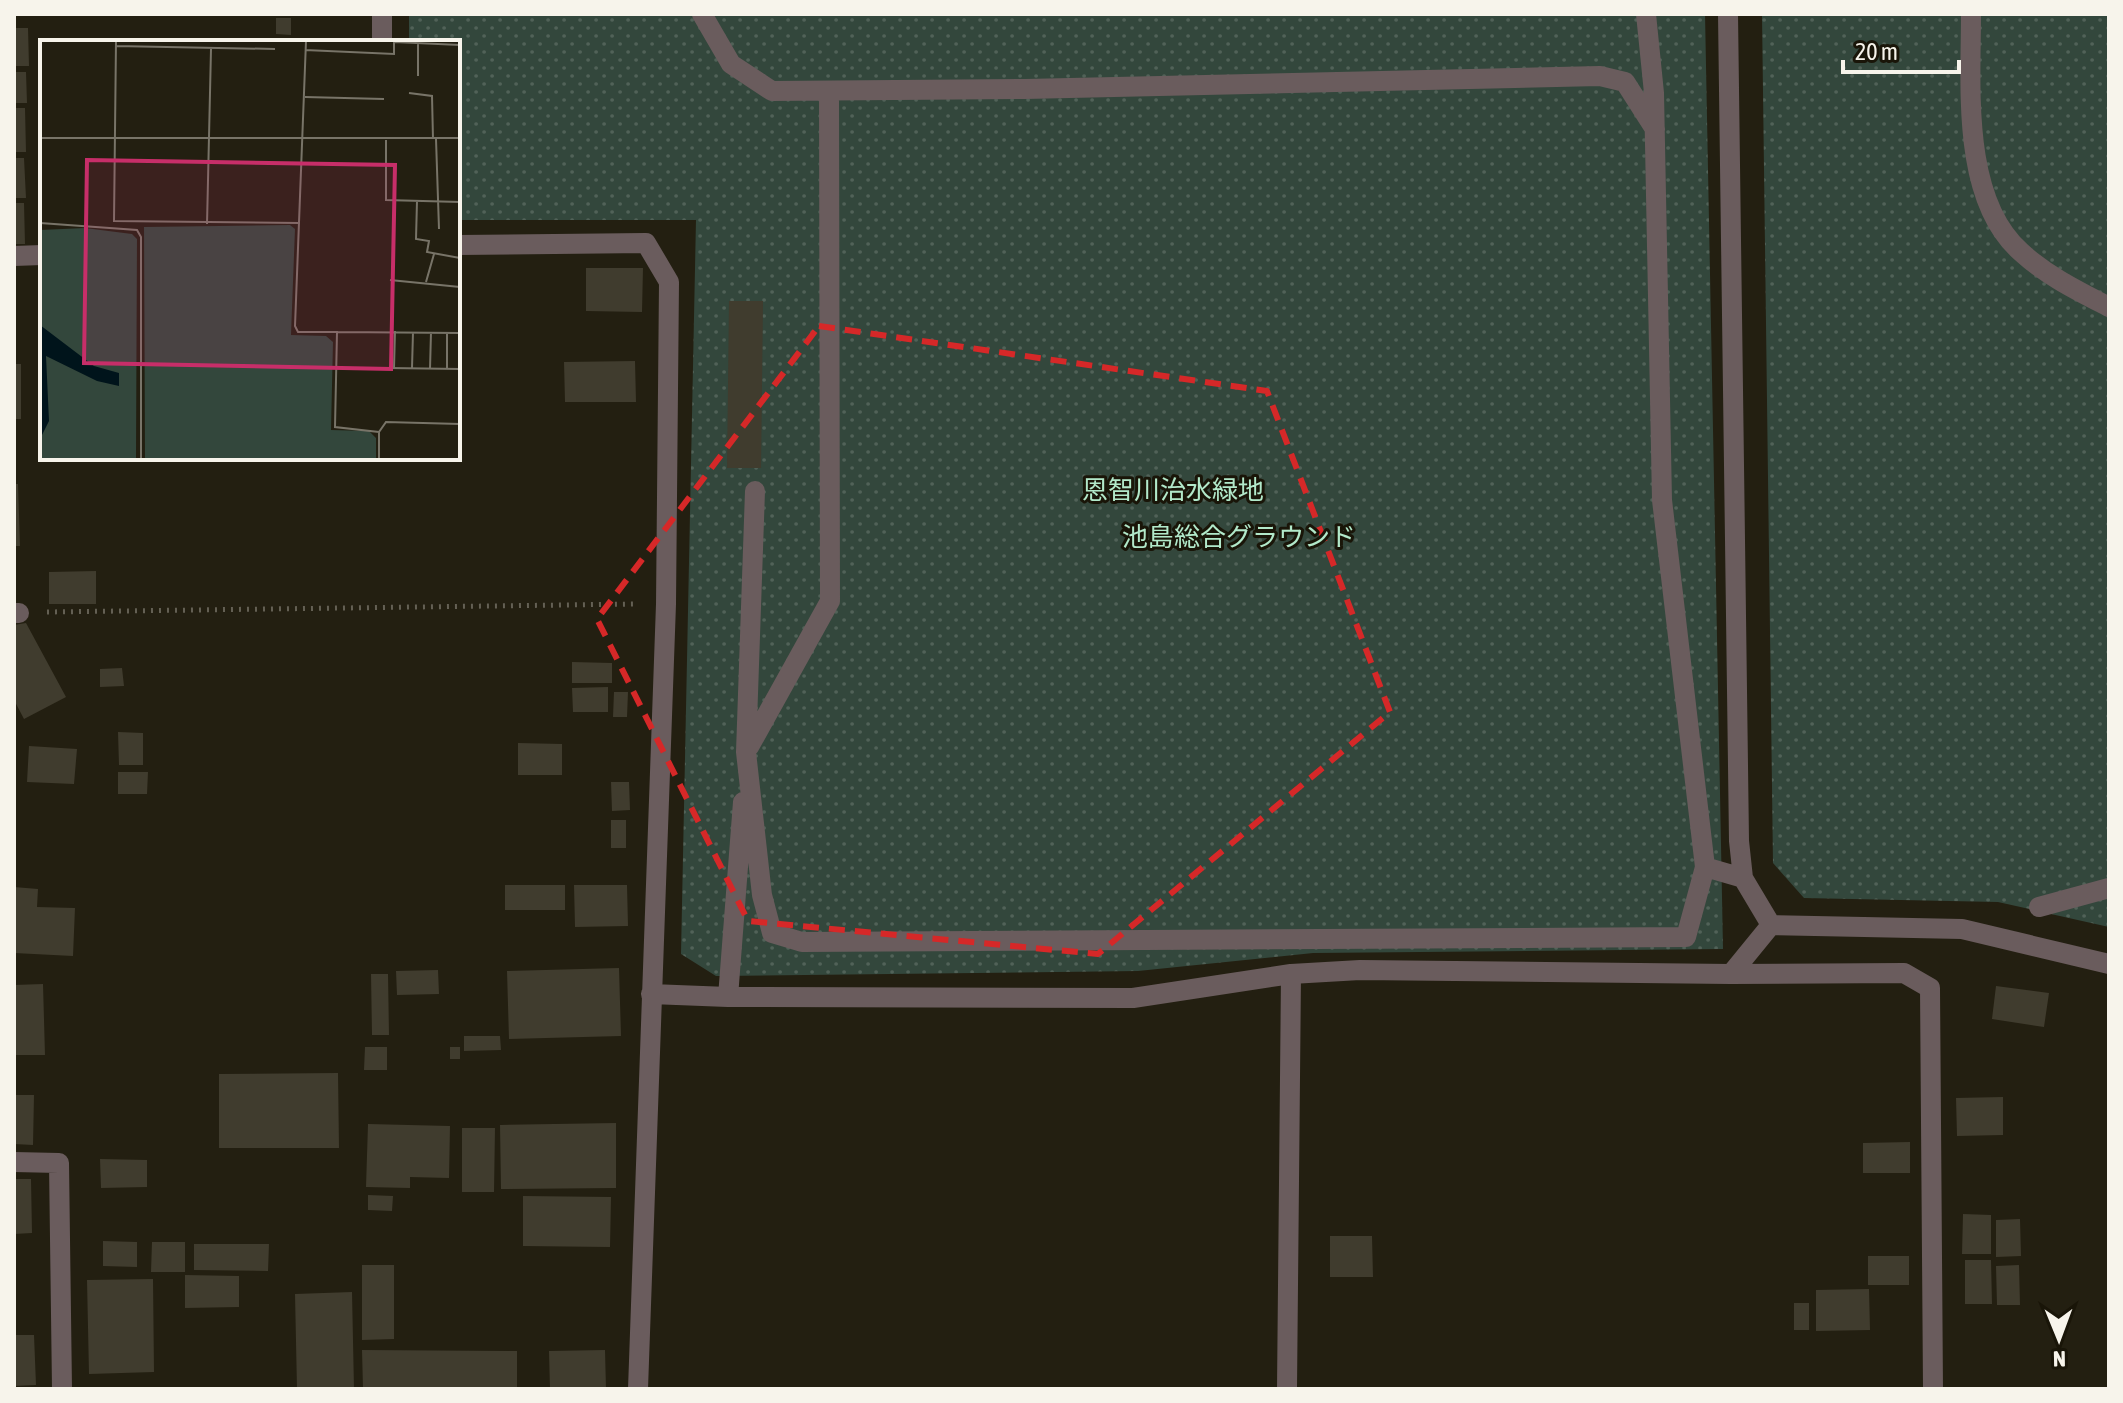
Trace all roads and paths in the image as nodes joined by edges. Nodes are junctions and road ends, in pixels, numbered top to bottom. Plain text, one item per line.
1 (382, 14) edge
2 (702, 14) edge
3 (1646, 14) edge
4 (1728, 14) edge
5 (1971, 14) edge
6 (382, 40) edge
7 (829, 91) junction
8 (1655, 129) junction
9 (460, 245) edge
10 (40, 255) edge
11 (14, 256) edge
12 (2109, 307) edge
13 (755, 491) dead end
14 (666, 604) junction
15 (17, 613) edge
16 (746, 752) junction
17 (1705, 867) junction
18 (1743, 878) junction
19 (2109, 888) edge
20 (2039, 907) dead end
21 (1771, 925) junction
22 (2109, 964) edge
23 (1291, 974) junction
24 (1731, 974) junction
25 (651, 994) junction
26 (728, 997) junction
27 (14, 1162) edge
28 (62, 1389) edge
29 (638, 1389) edge
30 (1287, 1389) edge
31 (1933, 1389) edge

1 - 6 street
2 - 7 street
3 - 8 street
4 - 18 street
5 - 12 street
7 - 8 street
7 - 16 street
8 - 17 street
9 - 14 street
10 - 11 street
13 - 16 street
14 - 15 path
14 - 25 street
16 - 17 street
16 - 26 street
17 - 18 street
18 - 21 street
19 - 20 street
21 - 22 street
21 - 24 street
23 - 24 street
23 - 26 street
23 - 30 street
24 - 31 street
25 - 26 street
25 - 29 street
27 - 28 street

